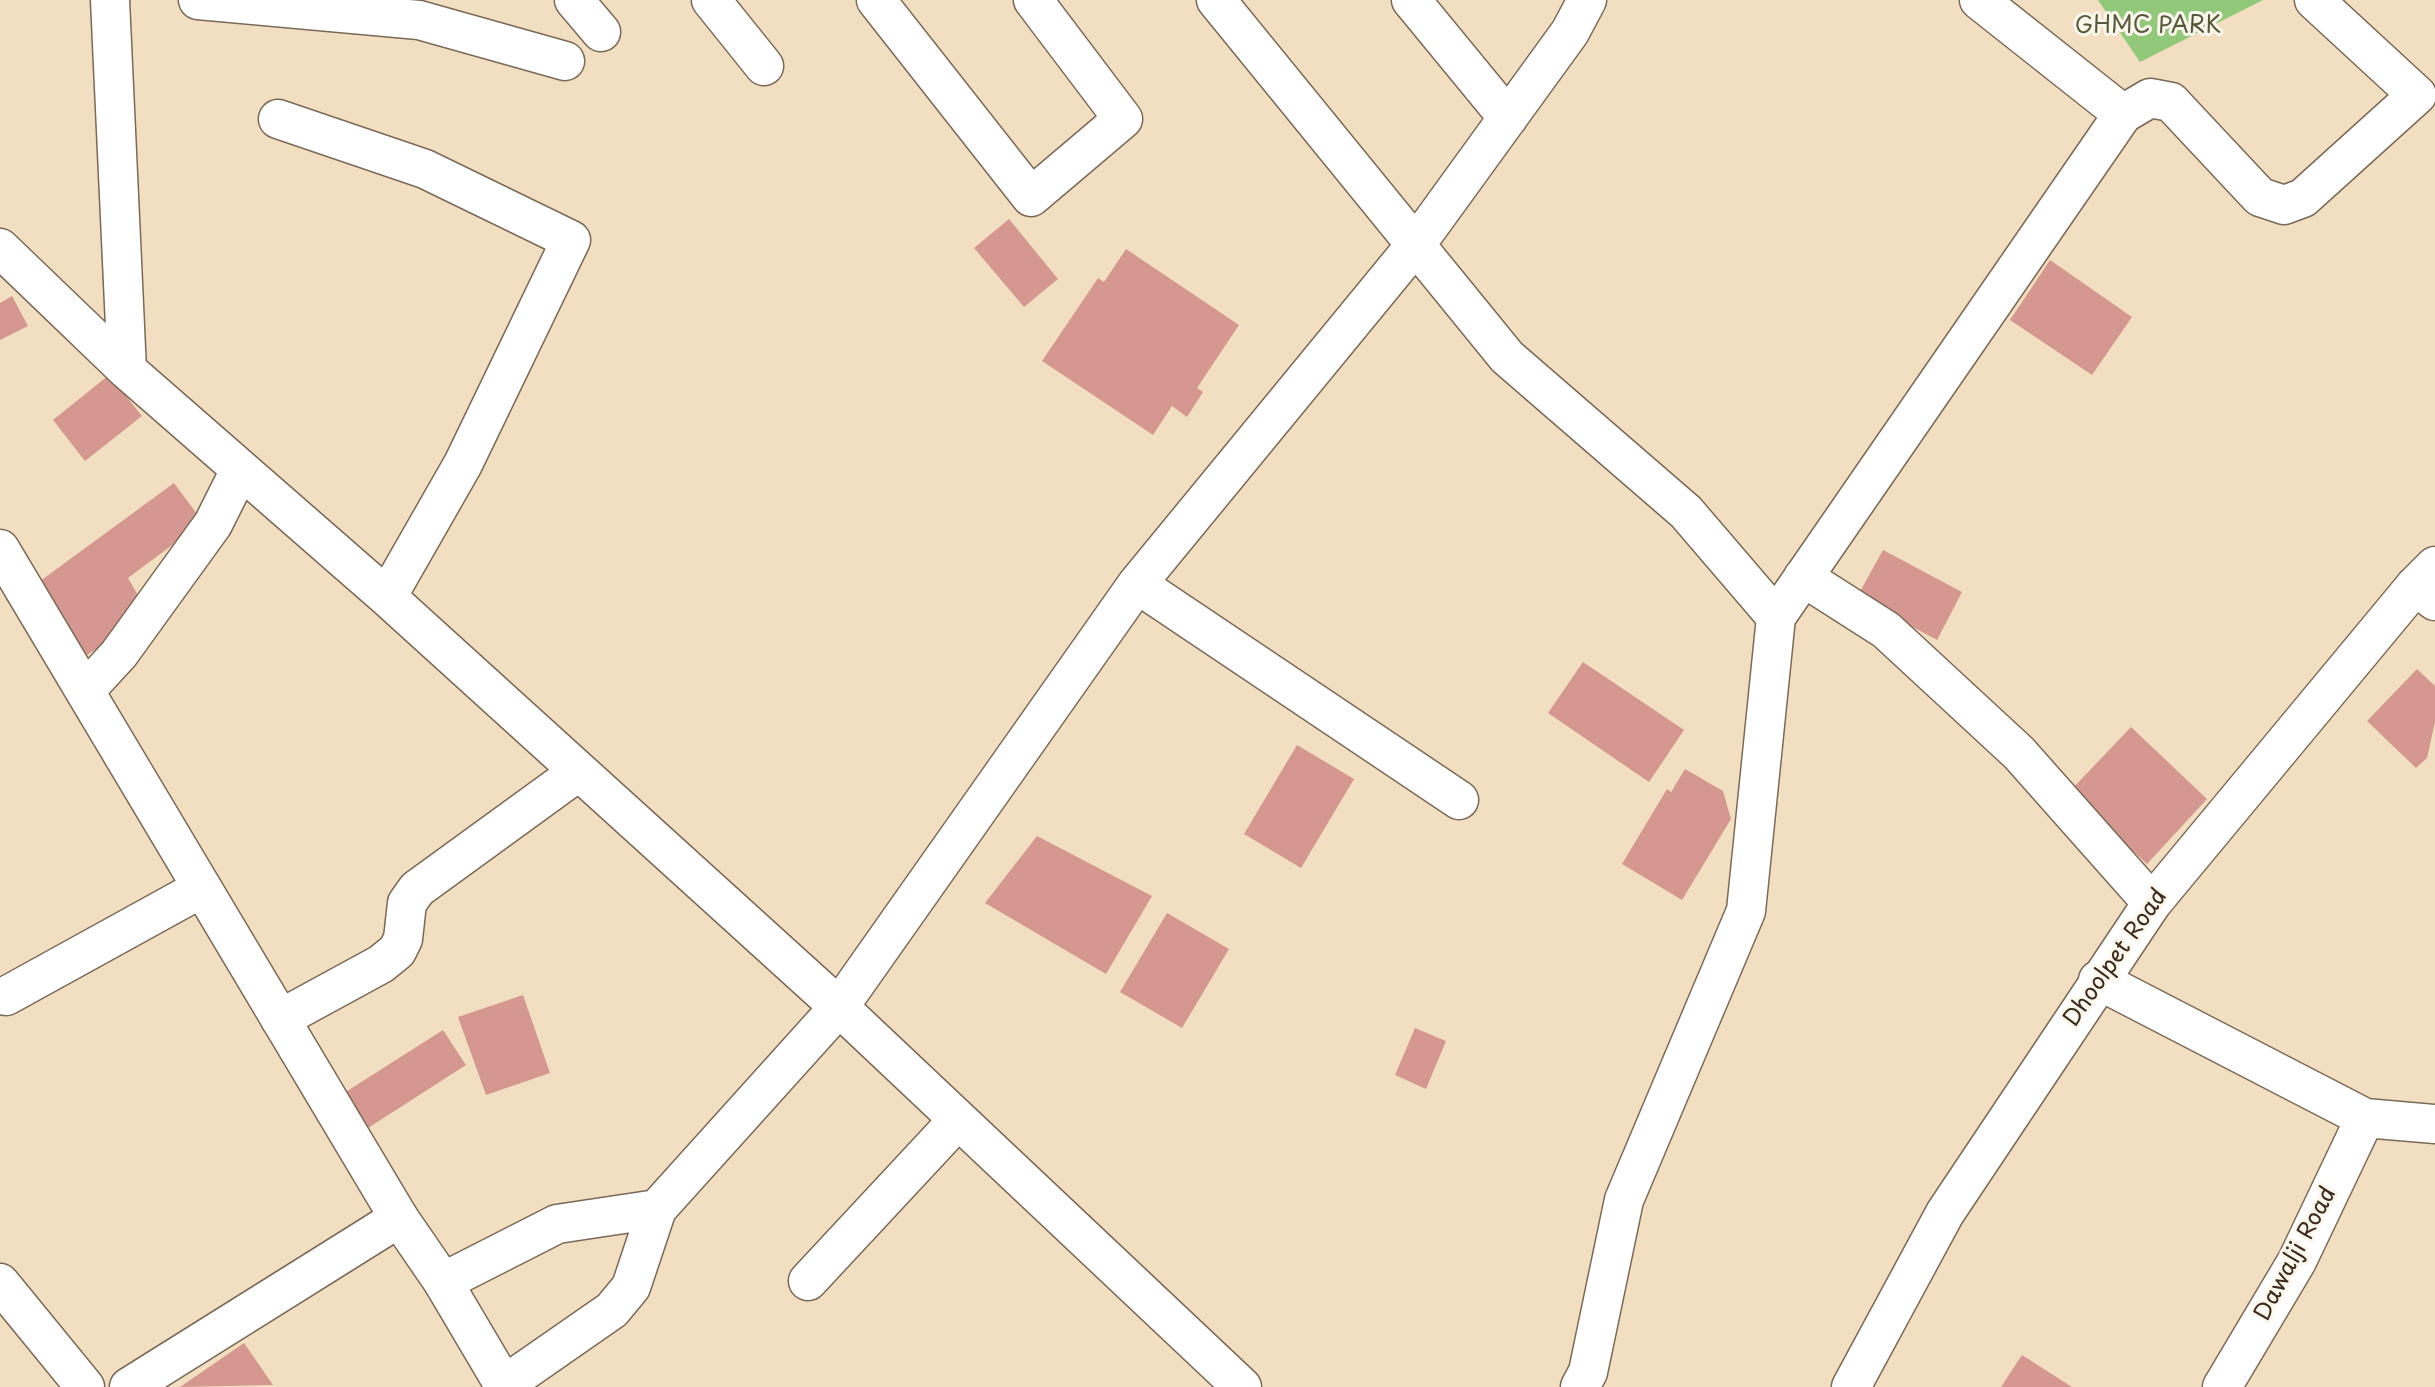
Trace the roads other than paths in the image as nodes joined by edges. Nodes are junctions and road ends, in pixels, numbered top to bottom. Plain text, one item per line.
1 (110, 0) edge
2 (198, 0) edge
3 (574, 0) edge
4 (711, 0) edge
5 (876, 0) edge
6 (1033, 0) edge
7 (1216, 0) edge
8 (1411, 0) edge
9 (1587, 0) edge
10 (1979, 0) edge
11 (2314, 0) edge
12 (601, 32) dead end
13 (565, 61) dead end
14 (764, 66) dead end
15 (2429, 97) edge
16 (2123, 114) junction
17 (1508, 118) junction
18 (278, 119) dead end
19 (1417, 243) junction
20 (0, 248) edge
21 (127, 370) junction
22 (240, 470) junction
23 (0, 549) edge
24 (1803, 578) junction
25 (1137, 583) junction
26 (2428, 584) edge
27 (387, 597) junction
28 (1776, 617) junction
29 (85, 691) junction
30 (578, 772) junction
31 (1459, 800) dead end
32 (202, 888) junction
33 (2152, 903) junction
34 (2098, 980) junction
35 (6, 996) dead end
36 (839, 1007) junction
37 (280, 1019) junction
38 (2365, 1118) junction
39 (957, 1121) junction
40 (2435, 1124) edge
41 (657, 1209) junction
42 (399, 1218) junction
43 (808, 1281) dead end
44 (443, 1282) junction
45 (0, 1283) edge
46 (505, 1386) edge
47 (85, 1387) edge
48 (129, 1387) edge
49 (1242, 1387) edge
50 (1580, 1387) edge
51 (1851, 1387) edge
52 (2222, 1387) edge

1 - 21 street
2 - 13 street
3 - 12 street
4 - 14 street
5 - 6 street
7 - 19 street
8 - 17 street
9 - 17 street
10 - 16 street
11 - 15 street
15 - 16 street
16 - 24 street
17 - 19 street
18 - 27 street
19 - 25 street
19 - 28 street
20 - 21 street
21 - 22 street
22 - 27 street
22 - 29 street
23 - 29 street
24 - 28 street
24 - 33 street
25 - 31 street
25 - 36 street
26 - 33 street, Dhoolpet Road
27 - 30 street
28 - 50 street
29 - 32 street
30 - 36 street
30 - 37 street
32 - 35 street
32 - 37 street
33 - 34 street, Dhoolpet Road
34 - 38 street
34 - 51 street, Dhoolpet Road
36 - 39 street
36 - 41 street
37 - 42 street
38 - 40 street
38 - 52 street, Dawalji Road
39 - 43 street
39 - 49 street
41 - 44 street
41 - 46 street
42 - 44 street
42 - 48 street
44 - 46 street
45 - 47 street

